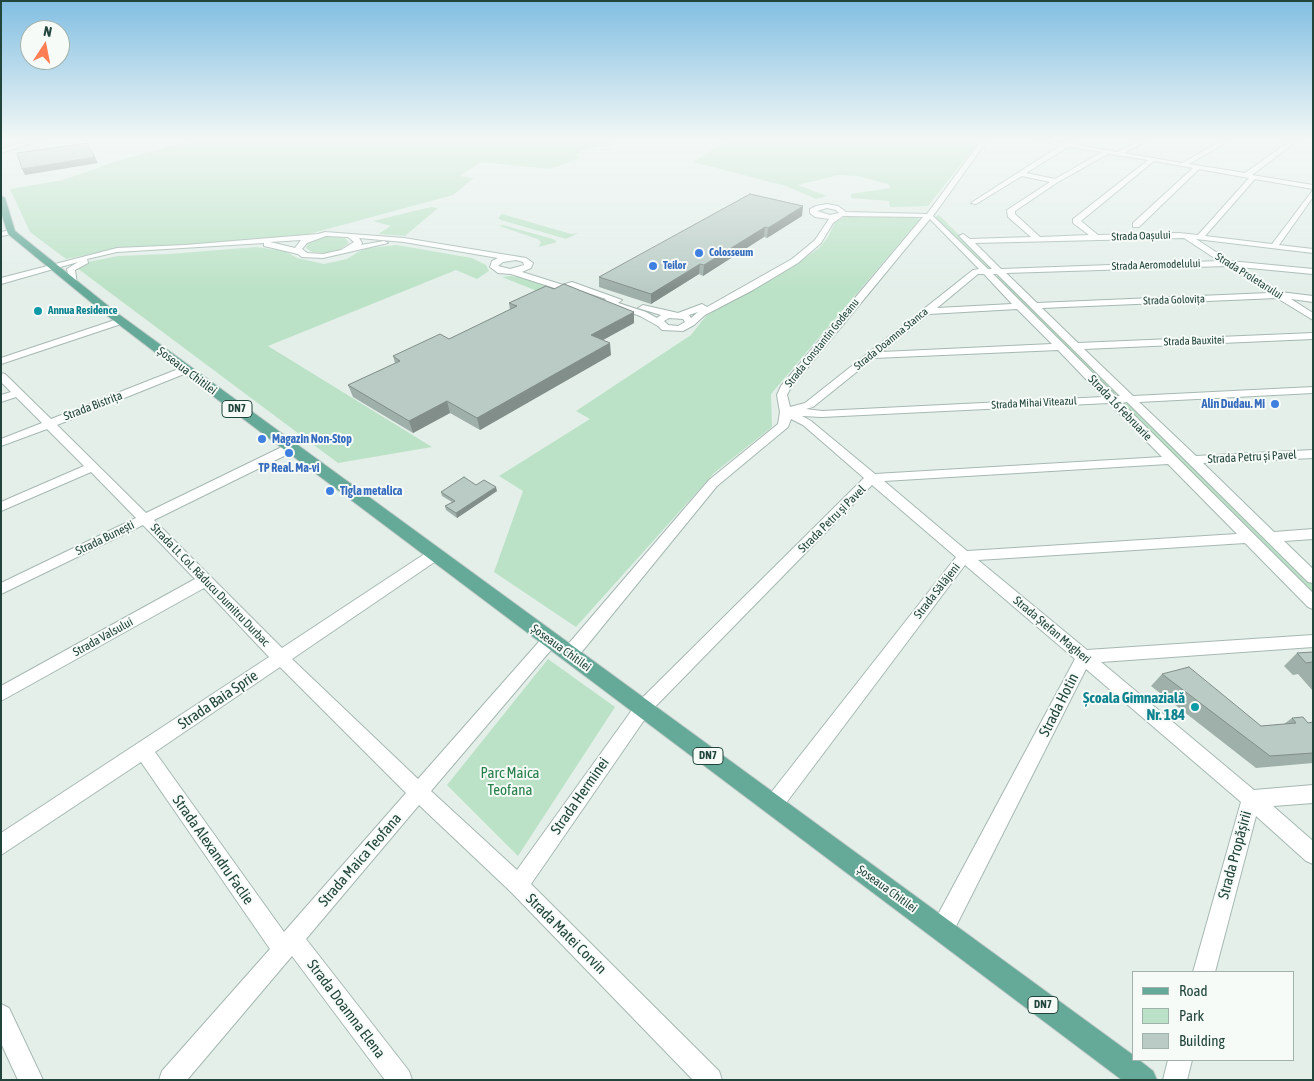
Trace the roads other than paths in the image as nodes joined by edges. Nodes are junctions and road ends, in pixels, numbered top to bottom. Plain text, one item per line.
1 (948, 188) edge
2 (998, 188) edge
3 (1045, 188) edge
4 (1117, 188) edge
5 (1175, 188) edge
6 (1240, 188) edge
7 (1313, 192) edge
8 (1, 198) edge
9 (974, 203) dead end
10 (2, 207) edge
11 (834, 207) junction
12 (929, 214) junction
13 (818, 215) junction
14 (840, 215) junction
15 (1136, 225) dead end
16 (6, 233) edge
17 (350, 235) junction
18 (1184, 235) junction
19 (317, 236) junction
20 (1200, 237) junction
21 (1097, 238) junction
22 (1038, 239) junction
23 (969, 241) junction
24 (1274, 246) junction
25 (350, 249) junction
26 (32, 250) junction
27 (1313, 251) edge
28 (300, 252) junction
29 (510, 258) junction
30 (84, 259) junction
31 (1228, 263) junction
32 (494, 266) junction
33 (528, 266) junction
34 (53, 267) junction
35 (984, 271) junction
36 (998, 271) junction
37 (512, 272) junction
38 (1313, 272) edge
39 (1, 281) edge
40 (74, 283) junction
41 (1280, 295) junction
42 (1313, 299) edge
43 (1020, 306) junction
44 (1035, 306) junction
45 (926, 311) junction
46 (676, 315) junction
47 (1313, 316) edge
48 (121, 321) junction
49 (659, 323) junction
50 (691, 324) junction
51 (1313, 336) edge
52 (1076, 346) junction
53 (1060, 347) junction
54 (871, 355) junction
55 (1, 361) edge
56 (185, 370) junction
57 (1, 376) edge
58 (1313, 390) edge
59 (18, 393) junction
60 (1, 399) edge
61 (1128, 399) junction
62 (1112, 400) junction
63 (786, 412) junction
64 (48, 424) junction
65 (1, 442) edge
66 (290, 448) junction
67 (1313, 454) edge
68 (1172, 460) junction
69 (1192, 460) junction
70 (92, 467) junction
71 (872, 478) junction
72 (1, 507) edge
73 (144, 519) junction
74 (1313, 534) edge
75 (1272, 537) junction
76 (1249, 538) junction
77 (434, 555) junction
78 (964, 556) junction
79 (1313, 578) edge
80 (204, 581) junction
81 (1, 590) edge
82 (1313, 603) edge
83 (550, 640) junction
84 (1313, 641) edge
85 (570, 654) junction
86 (1084, 657) junction
87 (281, 658) junction
88 (1, 694) edge
89 (643, 708) junction
90 (142, 750) junction
91 (419, 792) junction
92 (1313, 794) edge
93 (1251, 799) junction
94 (773, 805) junction
95 (1, 845) edge
96 (1313, 854) edge
97 (518, 885) junction
98 (942, 930) junction
99 (288, 944) junction
100 (1204, 971) edge
101 (1, 1016) edge
102 (1180, 1061) edge
103 (31, 1080) edge
104 (171, 1080) edge
105 (400, 1080) edge
106 (710, 1080) edge
107 (1144, 1080) edge
108 (1175, 1080) edge

1 - 12 street, Strada Constantin Godeanu
2 - 9 street
3 - 22 street
4 - 21 street
5 - 15 street
6 - 20 street
7 - 24 street
8 - 10 main road, Șoseaua Chitilei / DN7
10 - 16 main road, Șoseaua Chitilei / DN7
11 - 12 street
11 - 13 street
11 - 14 street
12 - 14 street
12 - 23 street, Strada 16 Februarie
12 - 35 street, Strada 16 Februarie
12 - 63 street, Strada Constantin Godeanu
13 - 14 street
13 - 46 street
14 - 50 street
16 - 26 main road, Șoseaua Chitilei / DN7
17 - 19 street
17 - 25 street
17 - 29 street
18 - 20 street, Strada Oașului
18 - 21 street, Strada Oașului
18 - 31 street, Strada Proletarului
19 - 28 street
19 - 30 street
20 - 24 street, Strada Oașului
21 - 22 street, Strada Oașului
22 - 23 street, Strada Oașului
23 - 36 street, Strada 16 Februarie
24 - 27 street, Strada Oașului
25 - 28 street
25 - 32 street
26 - 30 street
26 - 34 main road, Șoseaua Chitilei / DN7
28 - 30 street
29 - 32 street
29 - 33 street
30 - 34 street
30 - 40 street
31 - 36 street, Strada Aeromodelului
31 - 38 street, Strada Aeromodelului
31 - 41 street, Strada Proletarului
32 - 37 street
33 - 37 street
33 - 46 street
34 - 39 street
34 - 40 main road, Șoseaua Chitilei / DN7
35 - 36 street, Strada Doamna Stanca
35 - 43 street, Strada 16 Februarie
35 - 45 street, Strada Doamna Stanca
36 - 44 street, Strada 16 Februarie
37 - 49 street
40 - 48 main road, Șoseaua Chitilei / DN7
41 - 42 street, Strada Golovița
41 - 44 street, Strada Golovița
41 - 47 street, Strada Proletarului
43 - 45 street
43 - 53 street, Strada 16 Februarie
44 - 52 street, Strada 16 Februarie
45 - 54 street, Strada Doamna Stanca
46 - 49 street
46 - 50 street
48 - 55 street
48 - 56 main road, Șoseaua Chitilei / DN7
49 - 50 street
51 - 52 street, Strada Bauxitei
52 - 61 street, Strada 16 Februarie
53 - 54 street
53 - 62 street, Strada 16 Februarie
54 - 63 street, Strada Doamna Stanca
56 - 64 street, Strada Bistrița
56 - 66 main road, Șoseaua Chitilei / DN7
57 - 59 street, Strada Lt. Col. Răducu Dumitru Durbac
58 - 61 street, Strada Mihai Viteazul
59 - 60 street
59 - 64 street, Strada Lt. Col. Răducu Dumitru Durbac
61 - 62 street, Strada Mihai Viteazul
61 - 69 street, Strada 16 Februarie
62 - 63 street, Strada Mihai Viteazul
62 - 68 street, Strada 16 Februarie
63 - 71 street, Strada Ștefan Magheri
63 - 85 street
64 - 65 street, Strada Bistrița
64 - 70 street, Strada Lt. Col. Răducu Dumitru Durbac
66 - 73 street, Strada Bunești
66 - 77 main road, Șoseaua Chitilei / DN7
67 - 69 street, Strada Petru și Pavel
68 - 71 street, Strada Petru și Pavel
68 - 76 street, Strada 16 Februarie
69 - 75 street, Strada 16 Februarie
70 - 72 street
70 - 73 street, Strada Lt. Col. Răducu Dumitru Durbac
71 - 78 street, Strada Ștefan Magheri
71 - 89 street, Strada Petru și Pavel
73 - 80 street, Strada Lt. Col. Răducu Dumitru Durbac
73 - 81 street, Strada Bunești
74 - 75 street
75 - 79 street, Strada 16 Februarie
76 - 78 street, Strada Sălăjeni
76 - 82 street, Strada 16 Februarie
77 - 83 main road, Șoseaua Chitilei / DN7
77 - 87 street, Strada Baia Sprie
78 - 86 street, Strada Ștefan Magheri
78 - 94 street, Strada Sălăjeni
80 - 87 street, Strada Lt. Col. Răducu Dumitru Durbac
80 - 88 street, Strada Valsului
83 - 85 main road, Șoseaua Chitilei / DN7
83 - 91 street, Strada Maica Teofana
84 - 86 street
85 - 89 main road, Șoseaua Chitilei / DN7
86 - 93 street, Strada Ștefan Magheri
86 - 98 street, Strada Hotin
87 - 90 street, Strada Baia Sprie
87 - 91 street, Strada Lt. Col. Răducu Dumitru Durbac
89 - 94 main road, Șoseaua Chitilei / DN7
89 - 97 street, Strada Herminei
90 - 95 street, Strada Baia Sprie
90 - 99 street, Strada Alexandru Faclie
91 - 97 street, Strada Matei Corvin
91 - 99 street, Strada Maica Teofana
92 - 93 street, Strada Propășirii
93 - 96 street, Strada Ștefan Magheri
93 - 100 street, Strada Propășirii
94 - 98 main road, Șoseaua Chitilei / DN7
97 - 106 street, Strada Matei Corvin
98 - 107 main road, Șoseaua Chitilei / DN7
99 - 104 street, Strada Maica Teofana
99 - 105 street, Strada Doamna Elena
101 - 103 street
102 - 108 street

